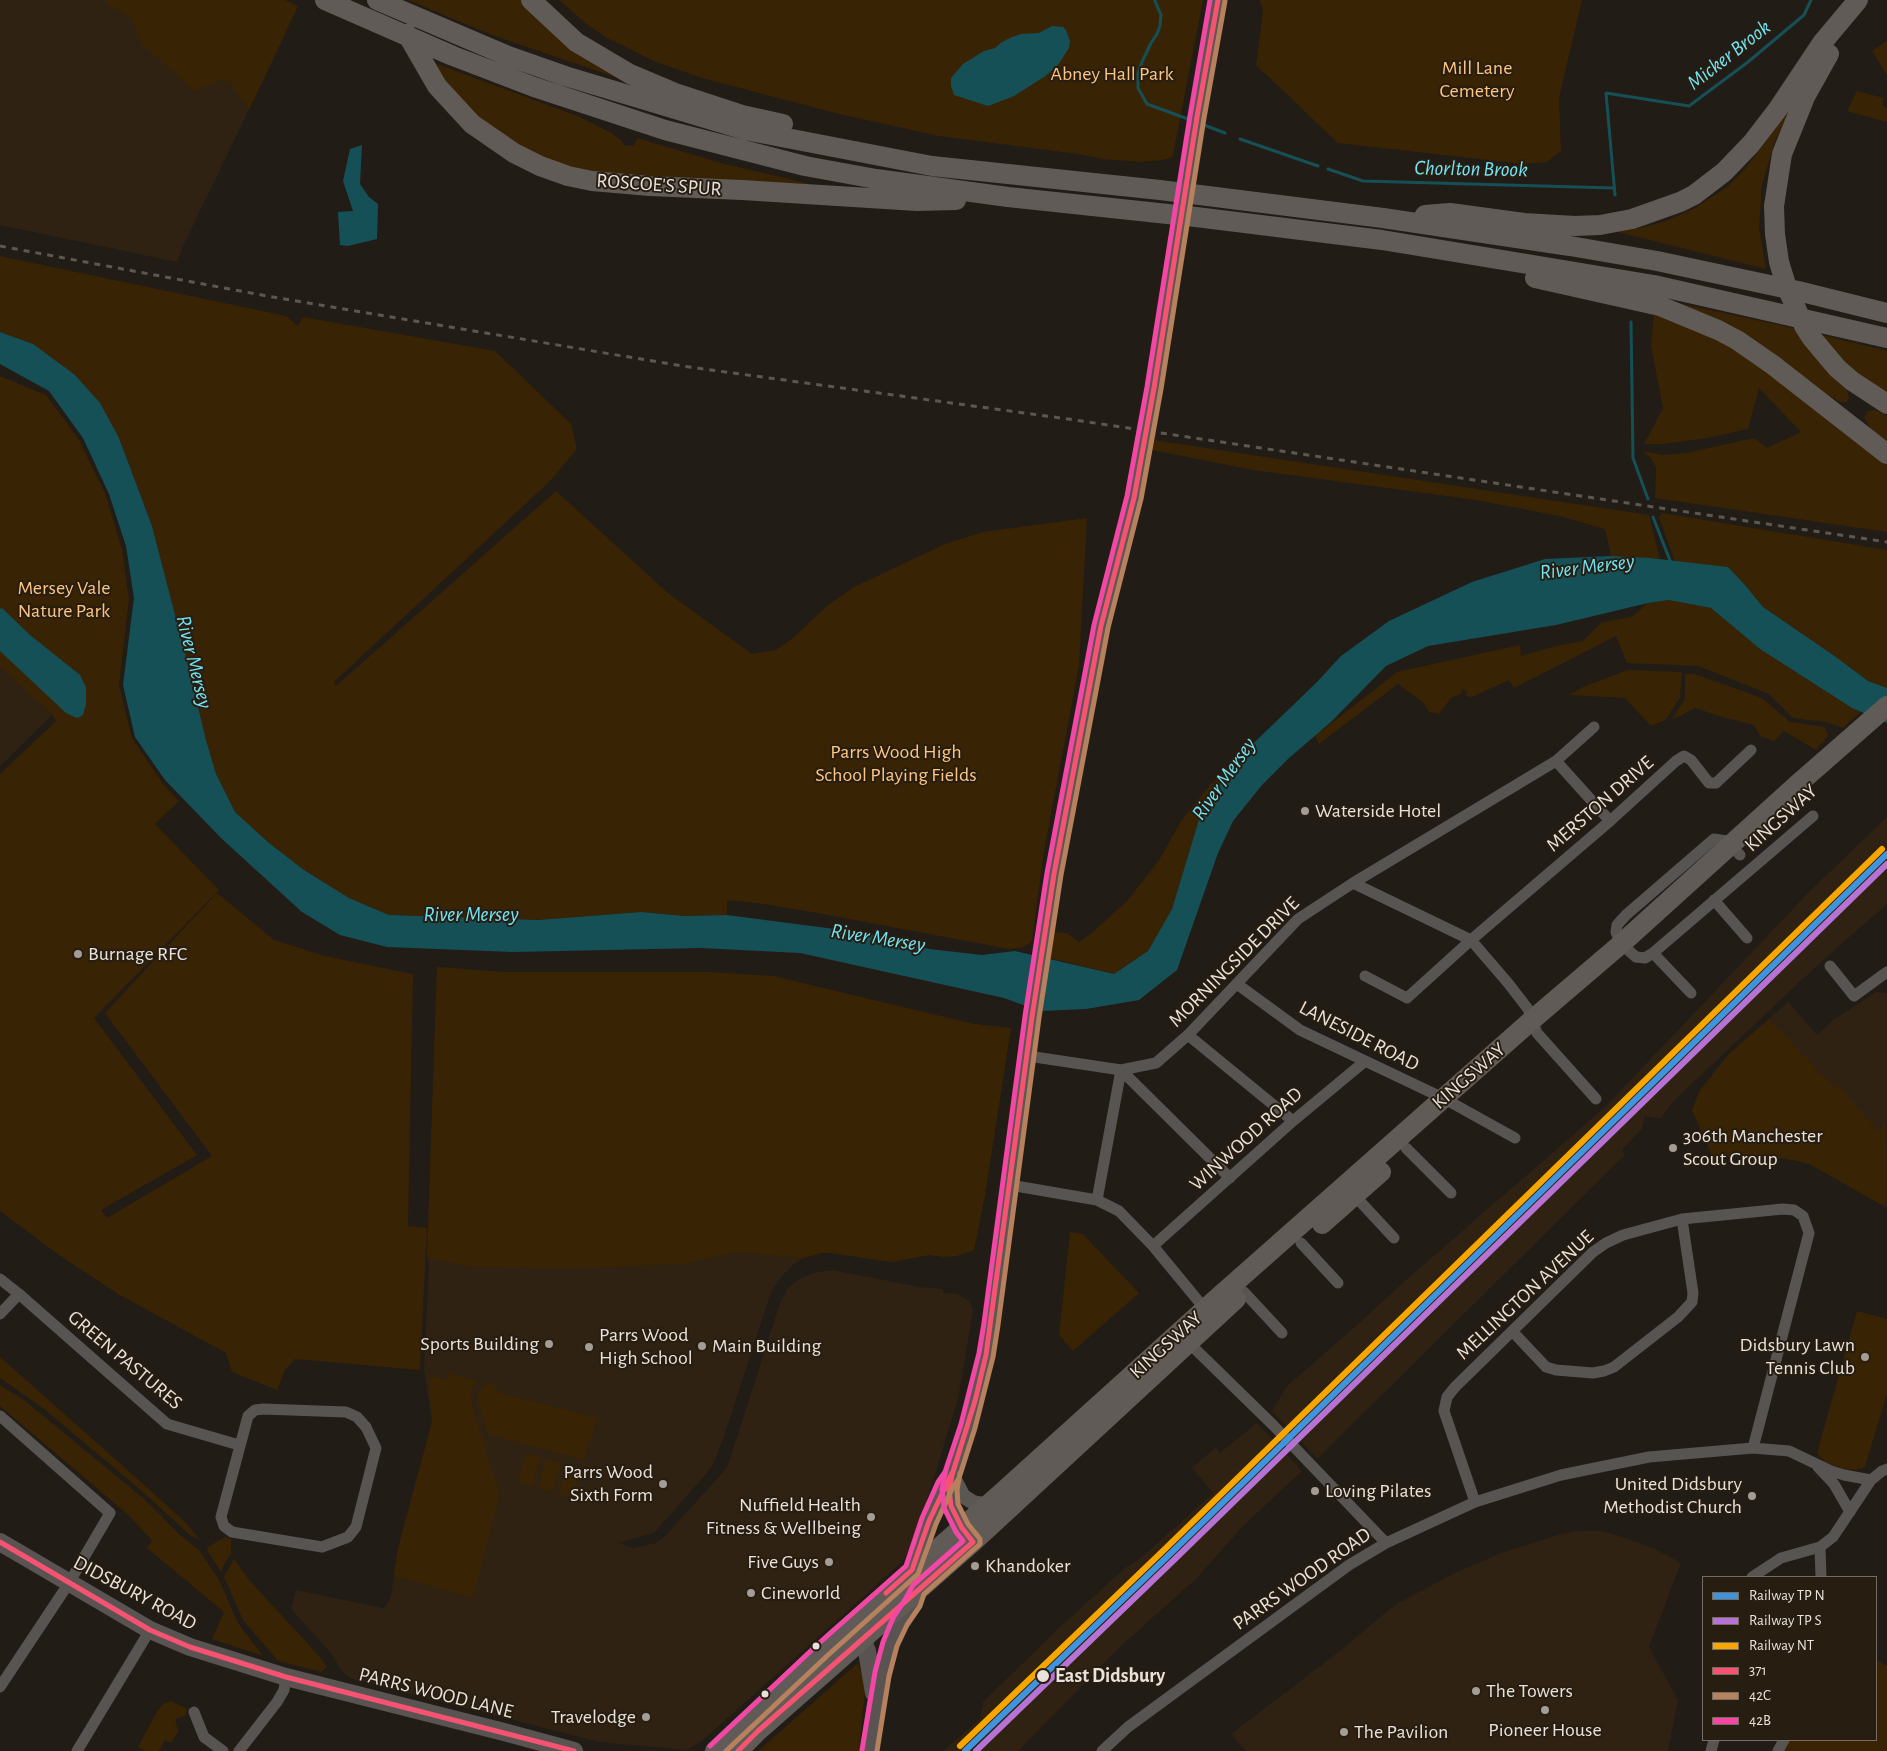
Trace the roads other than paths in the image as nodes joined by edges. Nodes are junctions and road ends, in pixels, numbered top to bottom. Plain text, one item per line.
1 (325, 0) edge
2 (377, 0) edge
3 (396, 0) edge
4 (531, 0) edge
5 (1218, 0) edge
6 (1858, 0) edge
7 (1868, 0) edge
8 (932, 166) junction
9 (1008, 197) junction
10 (1383, 218) junction
11 (1382, 240) junction
12 (1887, 313) edge
13 (1887, 338) edge
14 (1887, 404) edge
15 (1887, 454) edge
16 (1887, 706) edge
17 (1887, 722) edge
18 (1594, 727) dead end
19 (1854, 744) junction
20 (1751, 750) dead end
21 (1556, 761) junction
22 (1813, 816) dead end
23 (1610, 821) junction
24 (1736, 850) junction
25 (1353, 883) junction
26 (1714, 900) junction
27 (1747, 938) dead end
28 (1471, 940) junction
29 (1625, 948) junction
30 (1653, 953) junction
31 (1830, 966) dead end
32 (1887, 972) edge
33 (1365, 976) dead end
34 (1237, 984) junction
35 (1690, 993) dead end
36 (1534, 1026) junction
37 (1188, 1035) junction
38 (1028, 1056) junction
39 (1364, 1062) junction
40 (1121, 1070) junction
41 (1596, 1098) dead end
42 (1449, 1102) junction
43 (1293, 1120) junction
44 (1515, 1138) dead end
45 (1406, 1148) junction
46 (1230, 1178) junction
47 (1010, 1185) junction
48 (1451, 1192) dead end
49 (1355, 1196) junction
50 (1097, 1200) junction
51 (1682, 1218) junction
52 (1394, 1238) dead end
53 (1301, 1243) junction
54 (1153, 1246) junction
55 (0, 1279) edge
56 (1338, 1283) dead end
57 (1244, 1292) junction
58 (19, 1294) junction
59 (1205, 1309) junction
60 (0, 1314) edge
61 (1513, 1332) junction
62 (1282, 1333) dead end
63 (1189, 1342) junction
64 (0, 1416) edge
65 (240, 1445) junction
66 (1753, 1448) junction
67 (1811, 1461) junction
68 (1887, 1469) edge
69 (952, 1475) junction
70 (1871, 1480) junction
71 (1475, 1502) junction
72 (988, 1505) junction
73 (1850, 1512) junction
74 (968, 1535) junction
75 (0, 1542) edge
76 (1386, 1543) junction
77 (1820, 1547) junction
78 (912, 1570) junction
79 (1754, 1576) edge
80 (1821, 1576) edge
81 (69, 1583) junction
82 (918, 1590) junction
83 (150, 1630) junction
84 (857, 1631) junction
85 (280, 1679) junction
86 (0, 1687) edge
87 (876, 1704) junction
88 (194, 1712) dead end
89 (742, 1749) edge
90 (869, 1750) edge
91 (77, 1751) edge
92 (223, 1751) edge
93 (239, 1751) edge
94 (574, 1751) edge
95 (715, 1751) edge
96 (1102, 1751) edge

1 - 9 highway
2 - 8 highway
3 - 9 highway, ROSCOE'S SPUR
4 - 8 highway
5 - 38 main road
6 - 10 highway
7 - 14 highway
8 - 10 highway
9 - 11 highway
10 - 12 highway
11 - 13 highway
11 - 15 highway
16 - 19 highway, KINGSWAY
17 - 19 highway, KINGSWAY
18 - 21 street, MORNINGSIDE DRIVE
19 - 24 highway, KINGSWAY
20 - 23 street, MERSTON DRIVE
21 - 23 street
21 - 25 street, MORNINGSIDE DRIVE
22 - 26 street, KINGSWAY
23 - 28 street, MERSTON DRIVE
24 - 29 highway, KINGSWAY
24 - 29 street, KINGSWAY
25 - 28 street
25 - 34 street, MORNINGSIDE DRIVE
26 - 27 street
26 - 30 street, KINGSWAY
28 - 33 street, MERSTON DRIVE
28 - 36 street
29 - 30 street
29 - 36 highway, KINGSWAY
30 - 35 street
31 - 32 street
34 - 37 street, MORNINGSIDE DRIVE
34 - 39 street, LANESIDE ROAD
36 - 41 street
36 - 42 highway, KINGSWAY
37 - 40 street, MORNINGSIDE DRIVE
37 - 43 street
38 - 40 street, MORNINGSIDE DRIVE
38 - 47 main road
39 - 42 street, LANESIDE ROAD
39 - 43 street, WINWOOD ROAD
40 - 46 street
40 - 50 street
42 - 44 street, LANESIDE ROAD
42 - 45 highway, KINGSWAY
42 - 59 highway, KINGSWAY
43 - 46 street, WINWOOD ROAD
45 - 48 street
45 - 49 highway, KINGSWAY
46 - 54 street, WINWOOD ROAD
47 - 50 street
47 - 69 main road
49 - 52 street
49 - 53 highway, KINGSWAY
50 - 54 street
51 - 61 street, MELLINGTON AVENUE
51 - 61 street
51 - 66 street, MELLINGTON AVENUE
53 - 56 street
53 - 57 highway, KINGSWAY
54 - 59 street
55 - 58 street, GREEN PASTURES
57 - 62 street
57 - 63 highway, KINGSWAY
58 - 60 street
58 - 65 street, GREEN PASTURES
59 - 72 highway, KINGSWAY
61 - 71 street, MELLINGTON AVENUE
63 - 74 highway, KINGSWAY
63 - 76 street
64 - 81 street
65 - 65 street
66 - 67 street, PARRS WOOD ROAD
66 - 71 street, PARRS WOOD ROAD
67 - 70 street, PARRS WOOD ROAD
67 - 73 street, PARRS WOOD ROAD
68 - 70 street
69 - 72 main road
69 - 74 main road
69 - 78 main road
70 - 73 street
71 - 76 street, PARRS WOOD ROAD
72 - 74 highway, KINGSWAY
73 - 77 street
74 - 78 highway, KINGSWAY
74 - 82 highway, KINGSWAY
75 - 81 main road, DIDSBURY ROAD
76 - 96 street, PARRS WOOD ROAD
77 - 79 street
77 - 80 street
78 - 84 highway, KINGSWAY
81 - 83 main road, DIDSBURY ROAD
81 - 86 street
82 - 84 highway, KINGSWAY
82 - 87 main road
83 - 85 main road, DIDSBURY ROAD
83 - 91 street
84 - 87 main road
84 - 89 highway, KINGSWAY
84 - 95 highway, KINGSWAY
85 - 93 street
85 - 94 main road, PARRS WOOD LANE
87 - 90 main road
88 - 92 street

